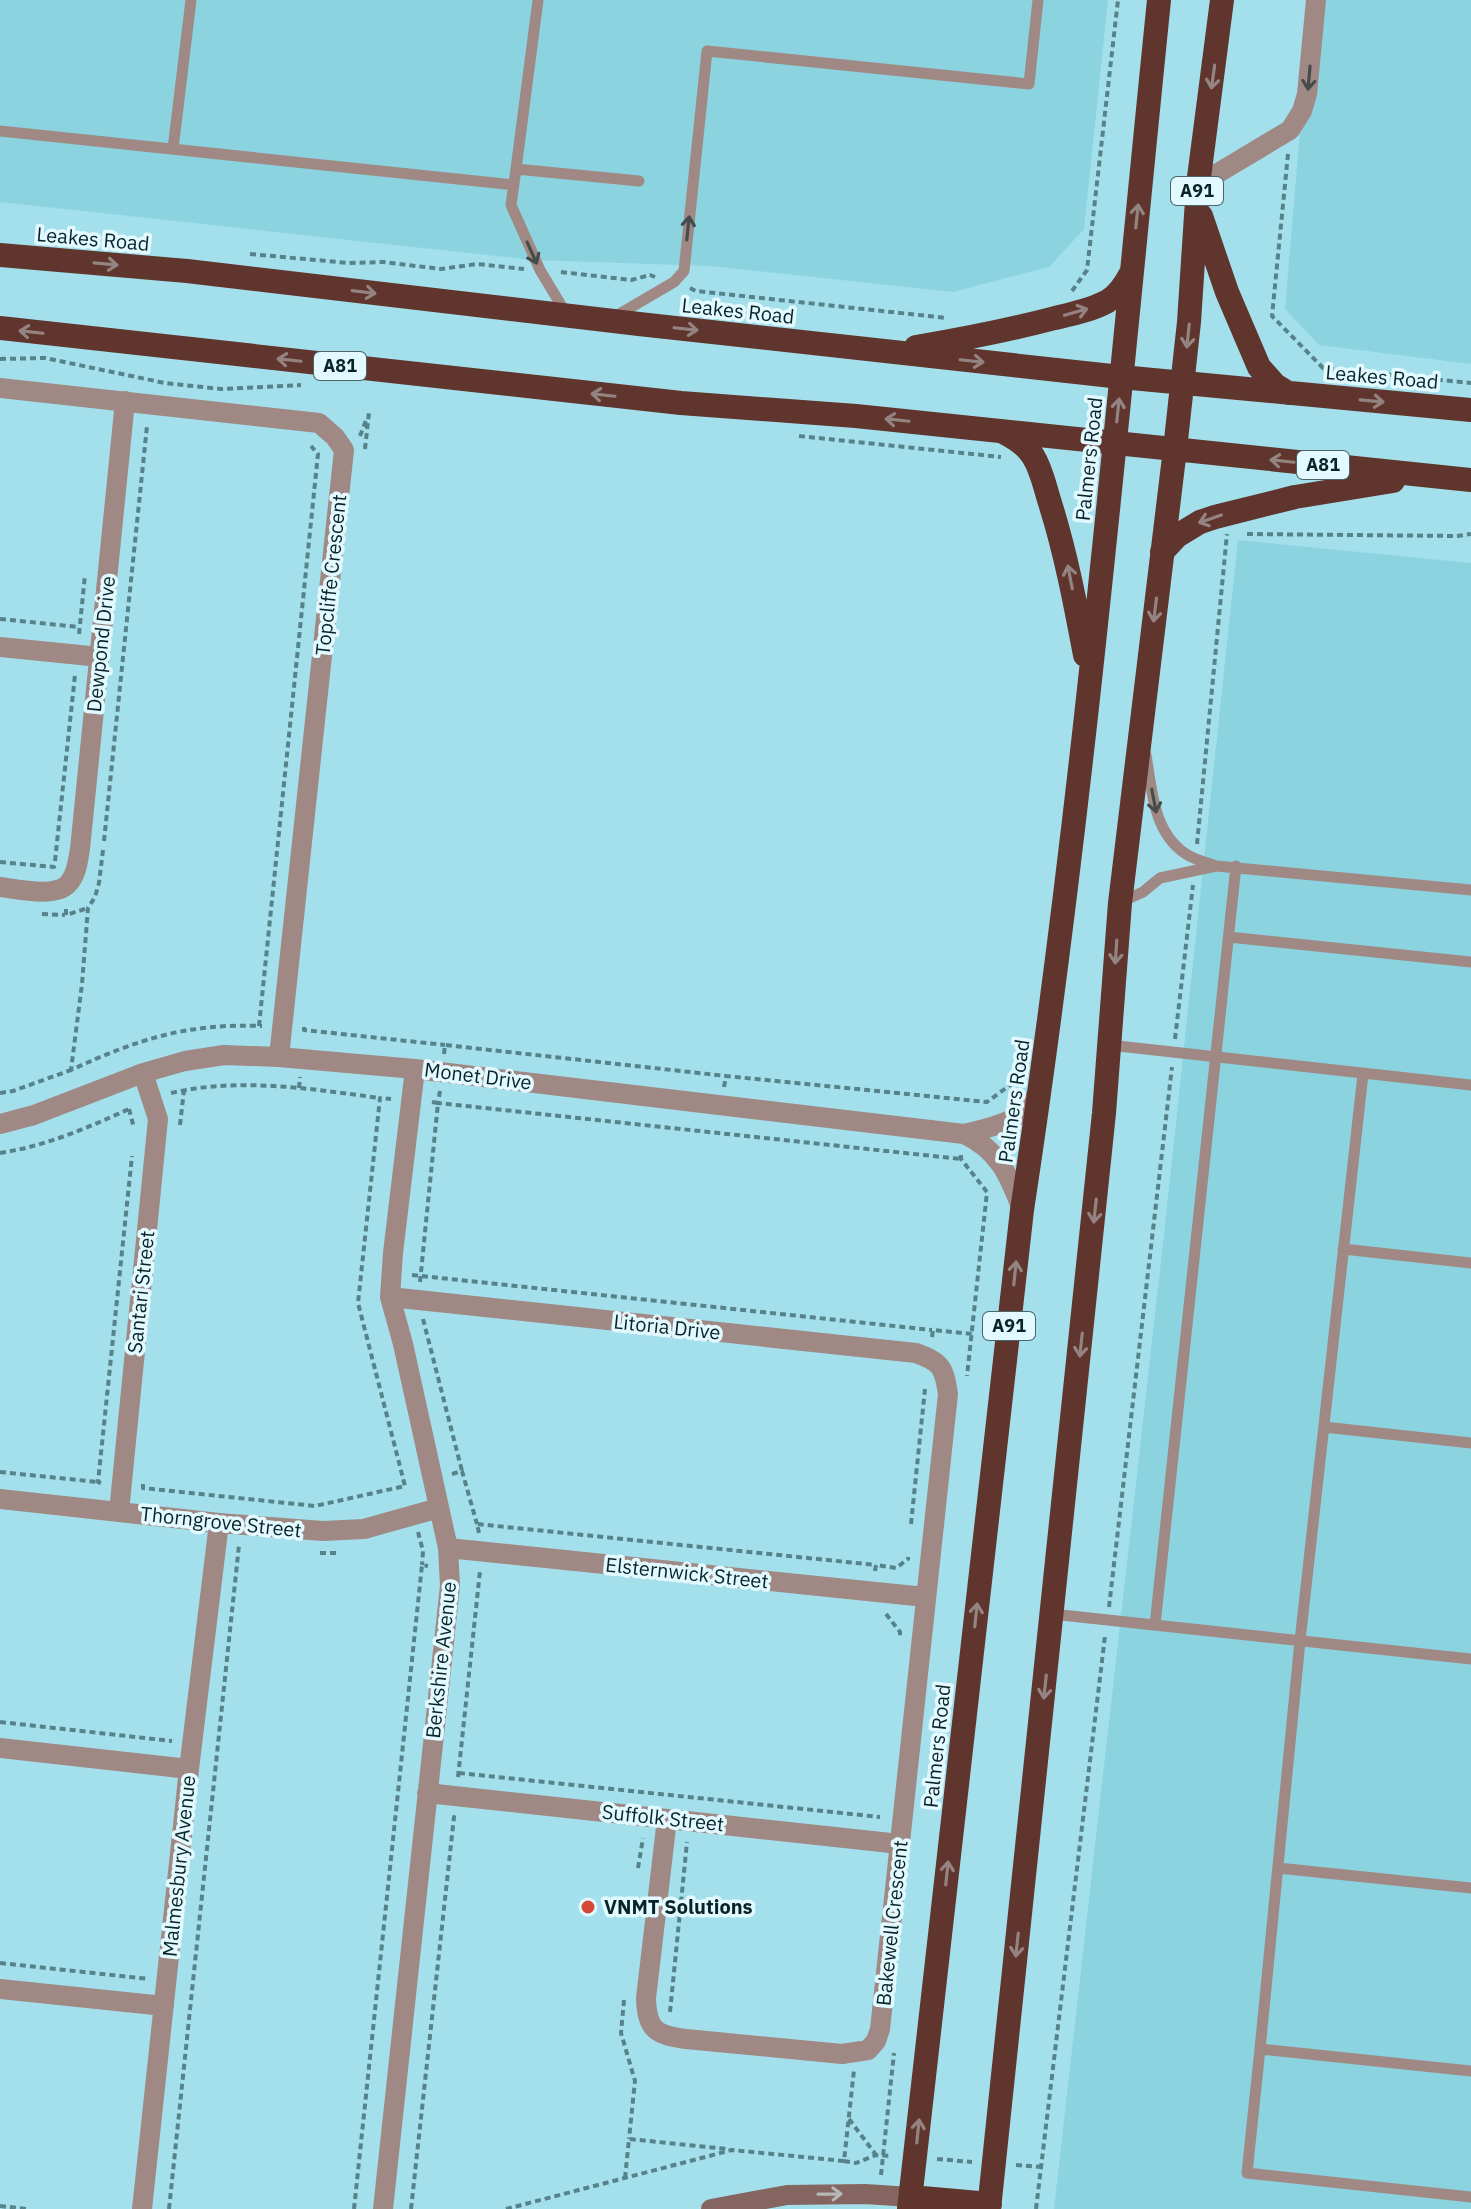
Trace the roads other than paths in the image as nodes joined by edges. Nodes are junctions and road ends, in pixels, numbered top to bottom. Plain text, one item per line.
1 (191, 0) edge
2 (538, 0) edge
3 (1038, 0) edge
4 (1159, 0) edge
5 (1222, 0) edge
6 (1316, 0) edge
7 (0, 131) edge
8 (173, 149) junction
9 (516, 169) junction
10 (639, 181) dead end
11 (514, 185) junction
12 (1197, 194) junction
13 (0, 255) edge
14 (1131, 273) junction
15 (567, 316) junction
16 (609, 321) junction
17 (0, 328) edge
18 (890, 352) junction
19 (1121, 377) junction
20 (1182, 383) junction
21 (0, 388) edge
22 (1288, 393) junction
23 (125, 401) junction
24 (1471, 410) edge
25 (1003, 432) junction
26 (1114, 443) junction
27 (1175, 449) junction
28 (1423, 475) junction
29 (1471, 480) edge
30 (1162, 552) junction
31 (0, 647) edge
32 (100, 657) junction
33 (1090, 681) junction
34 (1142, 724) junction
35 (1195, 865) junction
36 (1236, 866) junction
37 (0, 887) edge
38 (1471, 890) edge
39 (1120, 903) junction
40 (1229, 937) junction
41 (1471, 962) edge
42 (1109, 1045) junction
43 (279, 1057) junction
44 (1216, 1058) junction
45 (415, 1069) junction
46 (143, 1073) junction
47 (1363, 1074) junction
48 (1032, 1077) junction
49 (1471, 1085) edge
50 (0, 1124) edge
51 (964, 1134) junction
52 (1022, 1210) junction
53 (1343, 1249) junction
54 (1471, 1263) edge
55 (390, 1297) junction
56 (941, 1365) joint
57 (1324, 1427) junction
58 (1471, 1443) edge
59 (0, 1499) edge
60 (439, 1508) junction
61 (119, 1512) junction
62 (219, 1523) junction
63 (448, 1548) junction
64 (925, 1597) junction
65 (1052, 1614) junction
66 (1155, 1625) junction
67 (1300, 1641) junction
68 (1471, 1659) edge
69 (0, 1748) edge
70 (189, 1769) junction
71 (427, 1793) junction
72 (667, 1819) junction
73 (900, 1844) junction
74 (1278, 1868) junction
75 (1471, 1888) edge
76 (0, 1989) edge
77 (164, 2006) junction
78 (1260, 2049) junction
79 (1471, 2071) edge
80 (1471, 2197) edge
81 (910, 2203) edge
82 (990, 2207) edge
83 (726, 2208) edge
84 (142, 2209) edge
85 (383, 2209) edge

1 - 8 lane
2 - 9 lane
16 -> 3 lane
14 -> 4 highway, Palmers Road / A91
5 -> 12 highway, A91
6 -> 12 street
7 - 8 lane
8 - 11 lane
9 - 10 lane
9 - 11 lane
11 -> 15 lane
12 -> 20 highway, A91
12 - 22 highway
13 -> 15 highway, Leakes Road
18 -> 14 highway
14 - 19 highway, Palmers Road / A91
15 - 16 highway, Leakes Road
16 -> 18 highway, Leakes Road
25 -> 17 highway, A81
18 -> 19 highway, Leakes Road
19 - 20 highway, Leakes Road
26 -> 19 highway, Palmers Road / A91
20 - 22 highway, Leakes Road
20 - 27 highway, A91
21 - 23 street, Topcliffe Crescent
22 -> 24 highway, Leakes Road
23 - 32 street, Dewpond Drive
23 - 43 street, Topcliffe Crescent
25 - 26 highway, A81
33 -> 25 highway
26 - 27 highway, A81
26 - 33 highway, Palmers Road / A91
28 -> 27 highway, A81
27 - 30 highway, A91
28 - 29 highway, A81
28 -> 30 highway
30 -> 34 highway, A91
31 - 32 street
32 - 37 street, Dewpond Drive
33 - 48 highway, Palmers Road / A91
34 -> 35 lane
34 - 39 highway, A91
35 - 36 lane
35 - 39 lane
36 - 38 lane
36 - 40 lane
39 -> 42 highway, A91
40 - 41 lane
40 - 44 lane
42 - 44 lane
42 -> 65 highway, A91
43 - 45 street, Monet Drive
43 - 46 street, Monet Drive
44 - 47 lane
44 - 66 lane
45 - 51 street, Monet Drive
45 - 55 street, Berkshire Avenue
46 - 50 street, Monet Drive
46 - 61 street, Santari Street
47 - 49 lane
47 - 53 lane
48 - 51 street, Monet Drive
48 - 52 highway, Palmers Road / A91
51 - 52 street, Monet Drive
81 -> 52 highway, Palmers Road / A91
53 - 54 lane
53 - 57 lane
55 - 56 street, Litoria Drive
55 - 60 street, Berkshire Avenue
56 - 64 street, Bakewell Crescent
57 - 58 lane
57 - 67 lane
59 - 61 street, Thorngrove Street
60 - 62 street, Thorngrove Street
60 - 63 street, Berkshire Avenue
61 - 62 street, Thorngrove Street
62 - 70 street, Malmesbury Avenue
63 - 64 street, Elsternwick Street
63 - 71 street, Berkshire Avenue
64 - 73 street, Bakewell Crescent
65 - 66 lane
65 -> 82 highway, A91
66 - 67 lane
67 - 68 lane
67 - 74 lane
69 - 70 street
70 - 77 street, Malmesbury Avenue
71 - 72 street, Suffolk Street
71 - 85 street, Berkshire Avenue
72 - 73 street, Suffolk Street
72 - 73 street, Bakewell Crescent
74 - 75 lane
74 - 78 lane
76 - 77 street
77 - 84 street, Malmesbury Avenue
78 - 79 lane
78 - 80 lane
81 - 82 highway
83 -> 81 street

